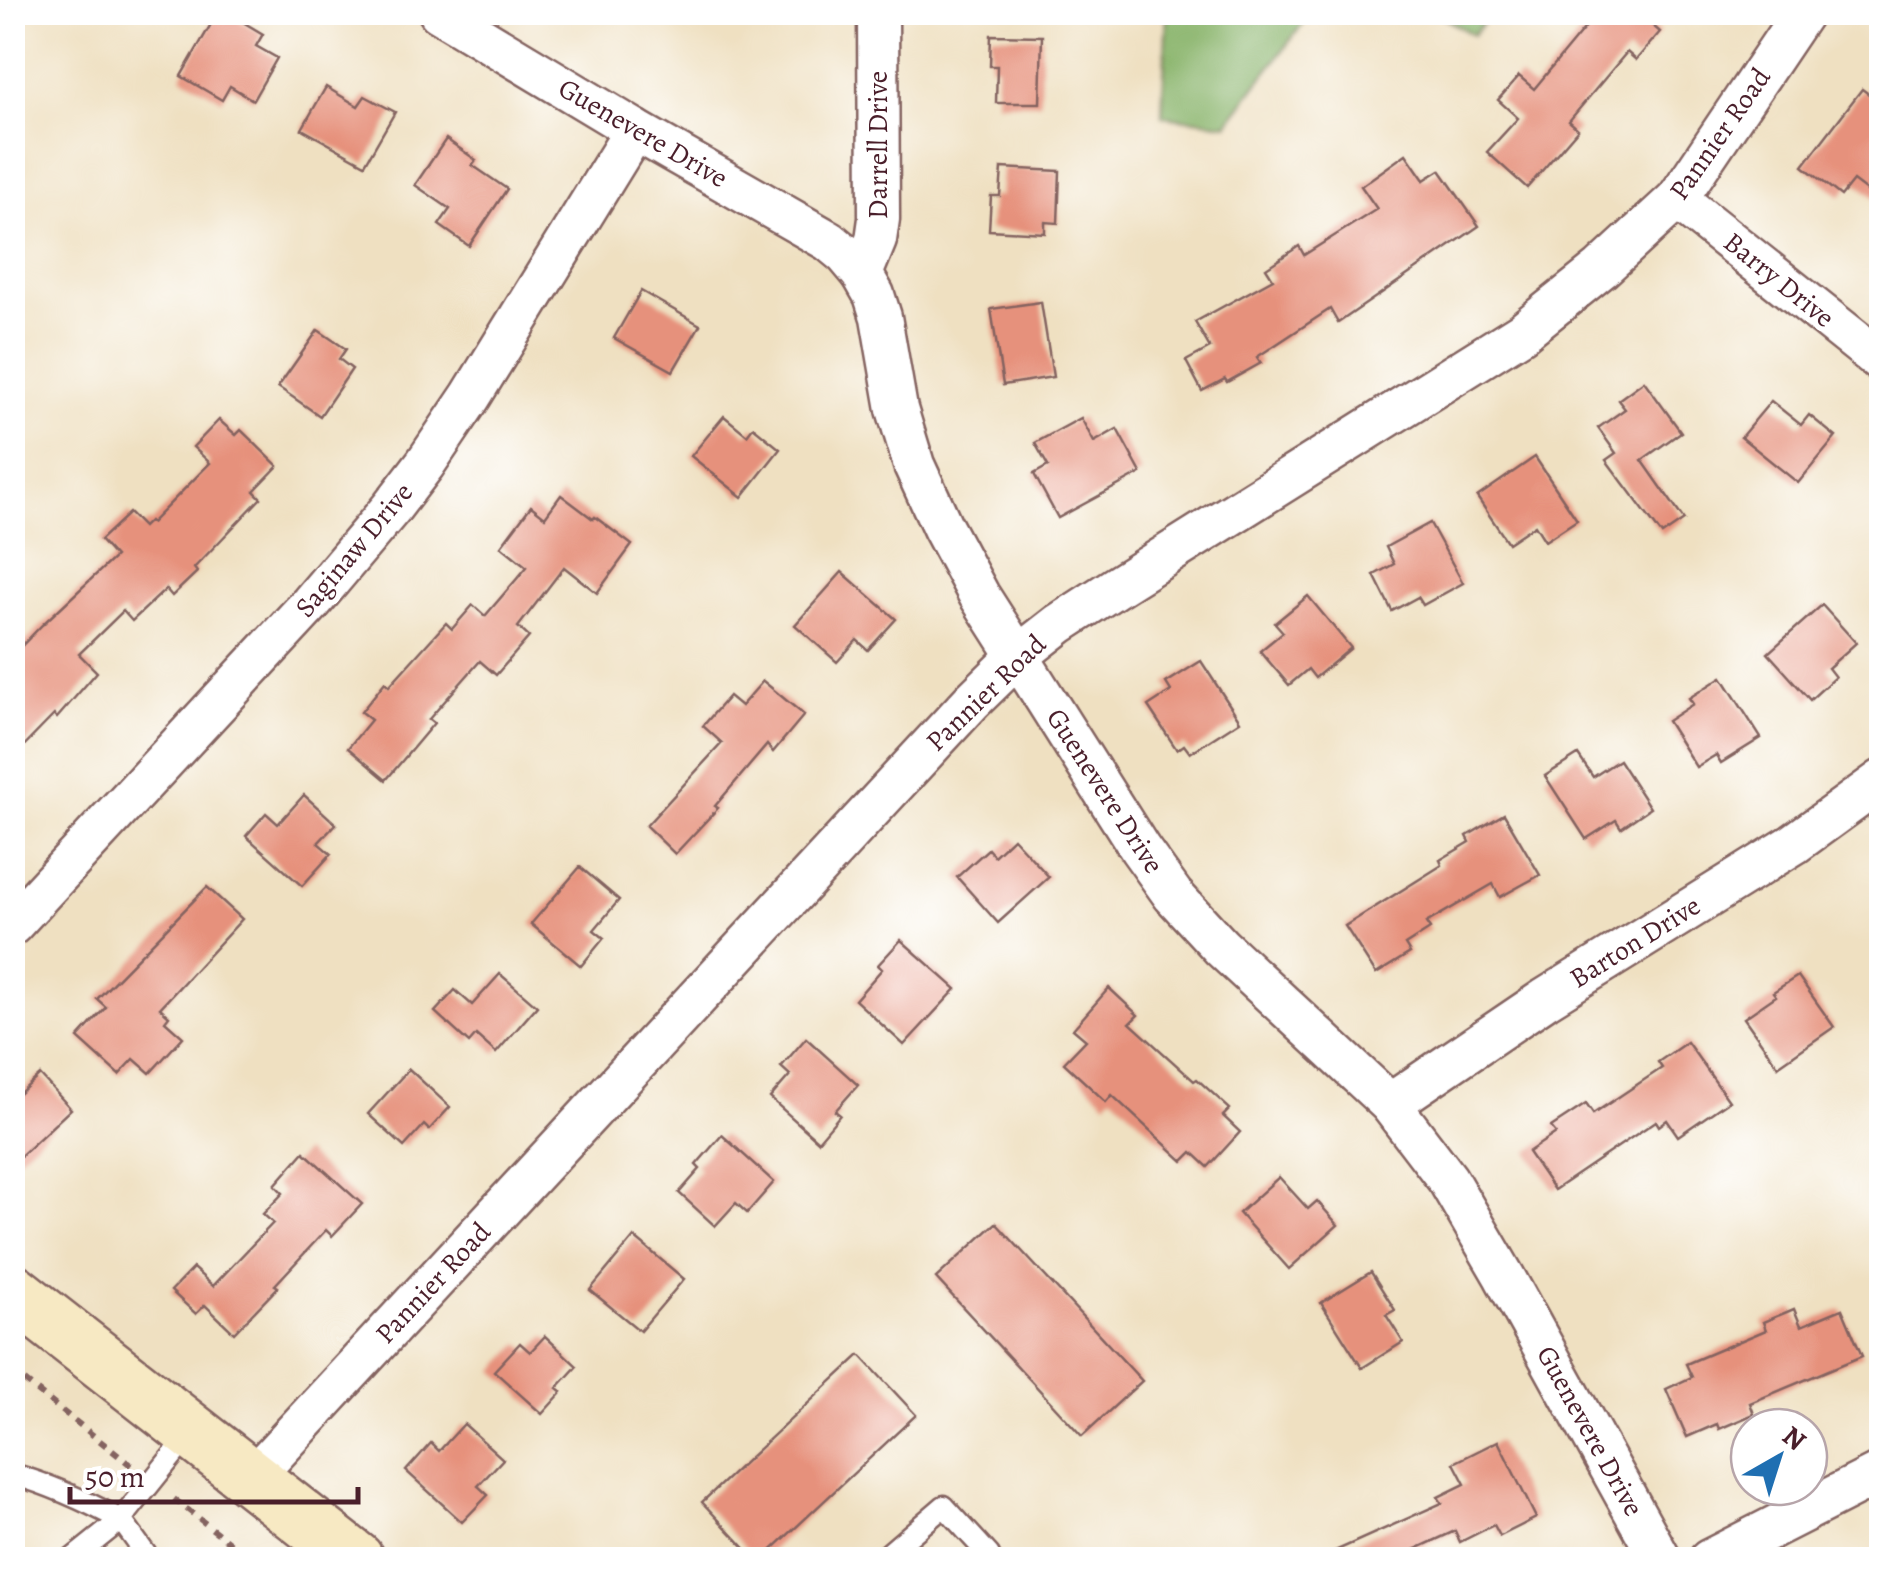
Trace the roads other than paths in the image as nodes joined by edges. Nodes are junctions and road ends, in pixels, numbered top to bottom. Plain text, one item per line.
1 (440, 12) edge
2 (878, 12) edge
3 (1803, 12) edge
4 (635, 130) junction
5 (1677, 199) junction
6 (862, 274) junction
7 (1882, 362) edge
8 (1018, 656) junction
9 (1882, 780) edge
10 (12, 925) edge
11 (1390, 1104) junction
12 (12, 1291) edge
13 (192, 1433) junction
14 (1882, 1472) edge
15 (12, 1474) edge
16 (251, 1479) junction
17 (121, 1520) junction
18 (71, 1560) edge
19 (150, 1560) edge
20 (356, 1560) edge
21 (881, 1560) edge
22 (984, 1560) edge
23 (1660, 1560) edge
24 (1709, 1560) edge

1 - 4 street, Guenevere Drive
2 - 6 street, Darrell Drive
3 - 5 street, Pannier Road
4 - 6 street, Guenevere Drive
4 - 10 street, Saginaw Drive
5 - 7 street, Barry Drive
5 - 8 street, Pannier Road
6 - 8 street, Guenevere Drive
8 - 11 street, Guenevere Drive
8 - 16 street, Pannier Road
9 - 11 street, Barton Drive
11 - 23 street, Guenevere Drive
12 - 13 main road
13 - 16 main road
13 - 17 lane
14 - 24 street
15 - 17 lane
16 - 20 main road
17 - 18 lane
17 - 19 lane
21 - 22 lane

